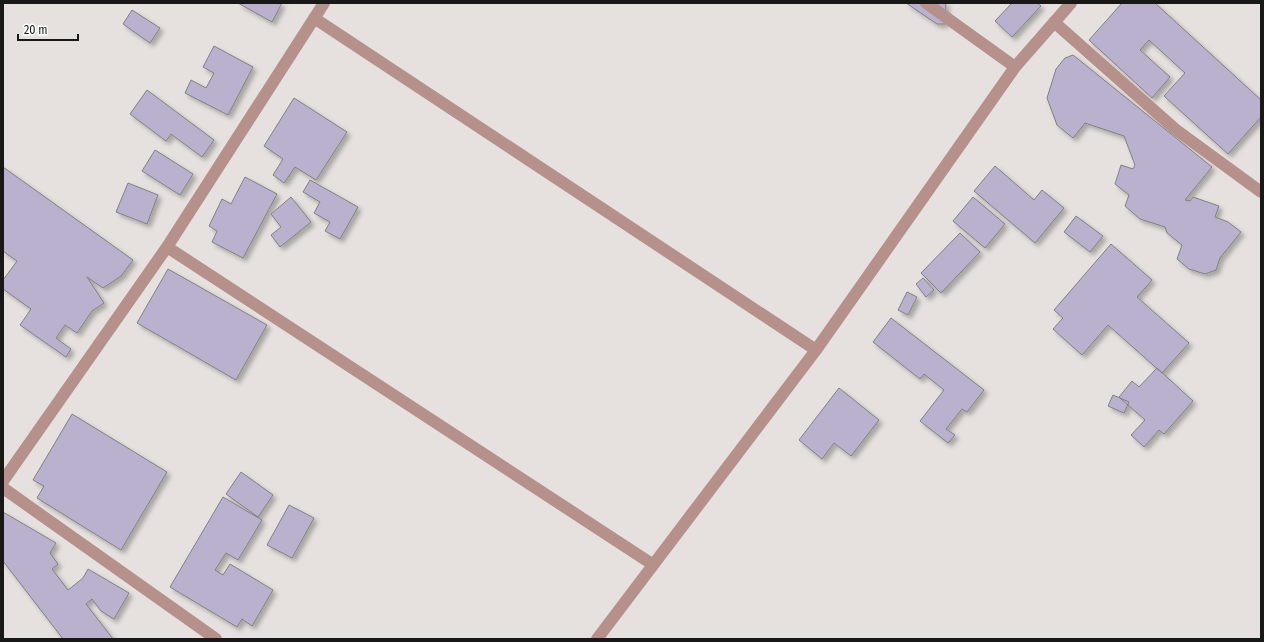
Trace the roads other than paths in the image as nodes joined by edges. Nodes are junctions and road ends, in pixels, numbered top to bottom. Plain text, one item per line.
1 (324, 3) edge
2 (926, 3) edge
3 (1071, 3) edge
4 (314, 18) junction
5 (1054, 22) junction
6 (1014, 67) junction
7 (1261, 192) edge
8 (167, 247) junction
9 (816, 350) junction
10 (3, 481) edge
11 (3, 488) edge
12 (652, 564) junction
13 (216, 639) edge
14 (597, 639) edge

1 - 4 street
2 - 6 street
3 - 5 street
4 - 8 street
4 - 9 street
5 - 6 street
5 - 7 street
6 - 9 street
8 - 10 street
8 - 12 street
9 - 12 street
11 - 13 street
12 - 14 street

